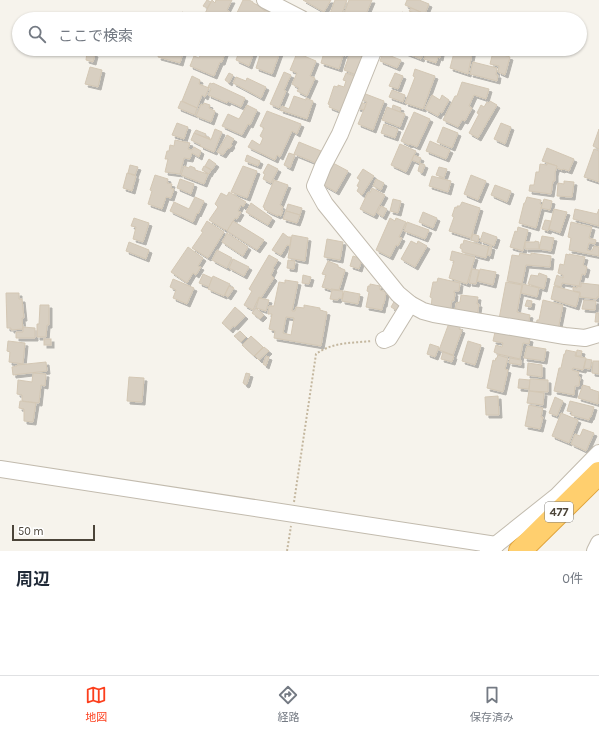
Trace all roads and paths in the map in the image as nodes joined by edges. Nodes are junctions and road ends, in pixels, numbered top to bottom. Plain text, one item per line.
1 (265, 0) edge
2 (288, 12) edge
3 (371, 56) edge
4 (410, 304) junction
5 (599, 334) edge
6 (384, 340) joint
7 (599, 454) edge
8 (0, 470) edge
9 (599, 473) edge
10 (293, 514) junction
11 (599, 543) edge
12 (492, 548) edge
13 (287, 551) edge
14 (520, 551) edge
15 (595, 551) edge

1 - 2 street
3 - 4 street
4 - 5 street
4 - 6 street
6 - 10 path
7 - 12 street
8 - 10 street
9 - 14 highway, 477
10 - 12 street
10 - 13 path
11 - 15 street

